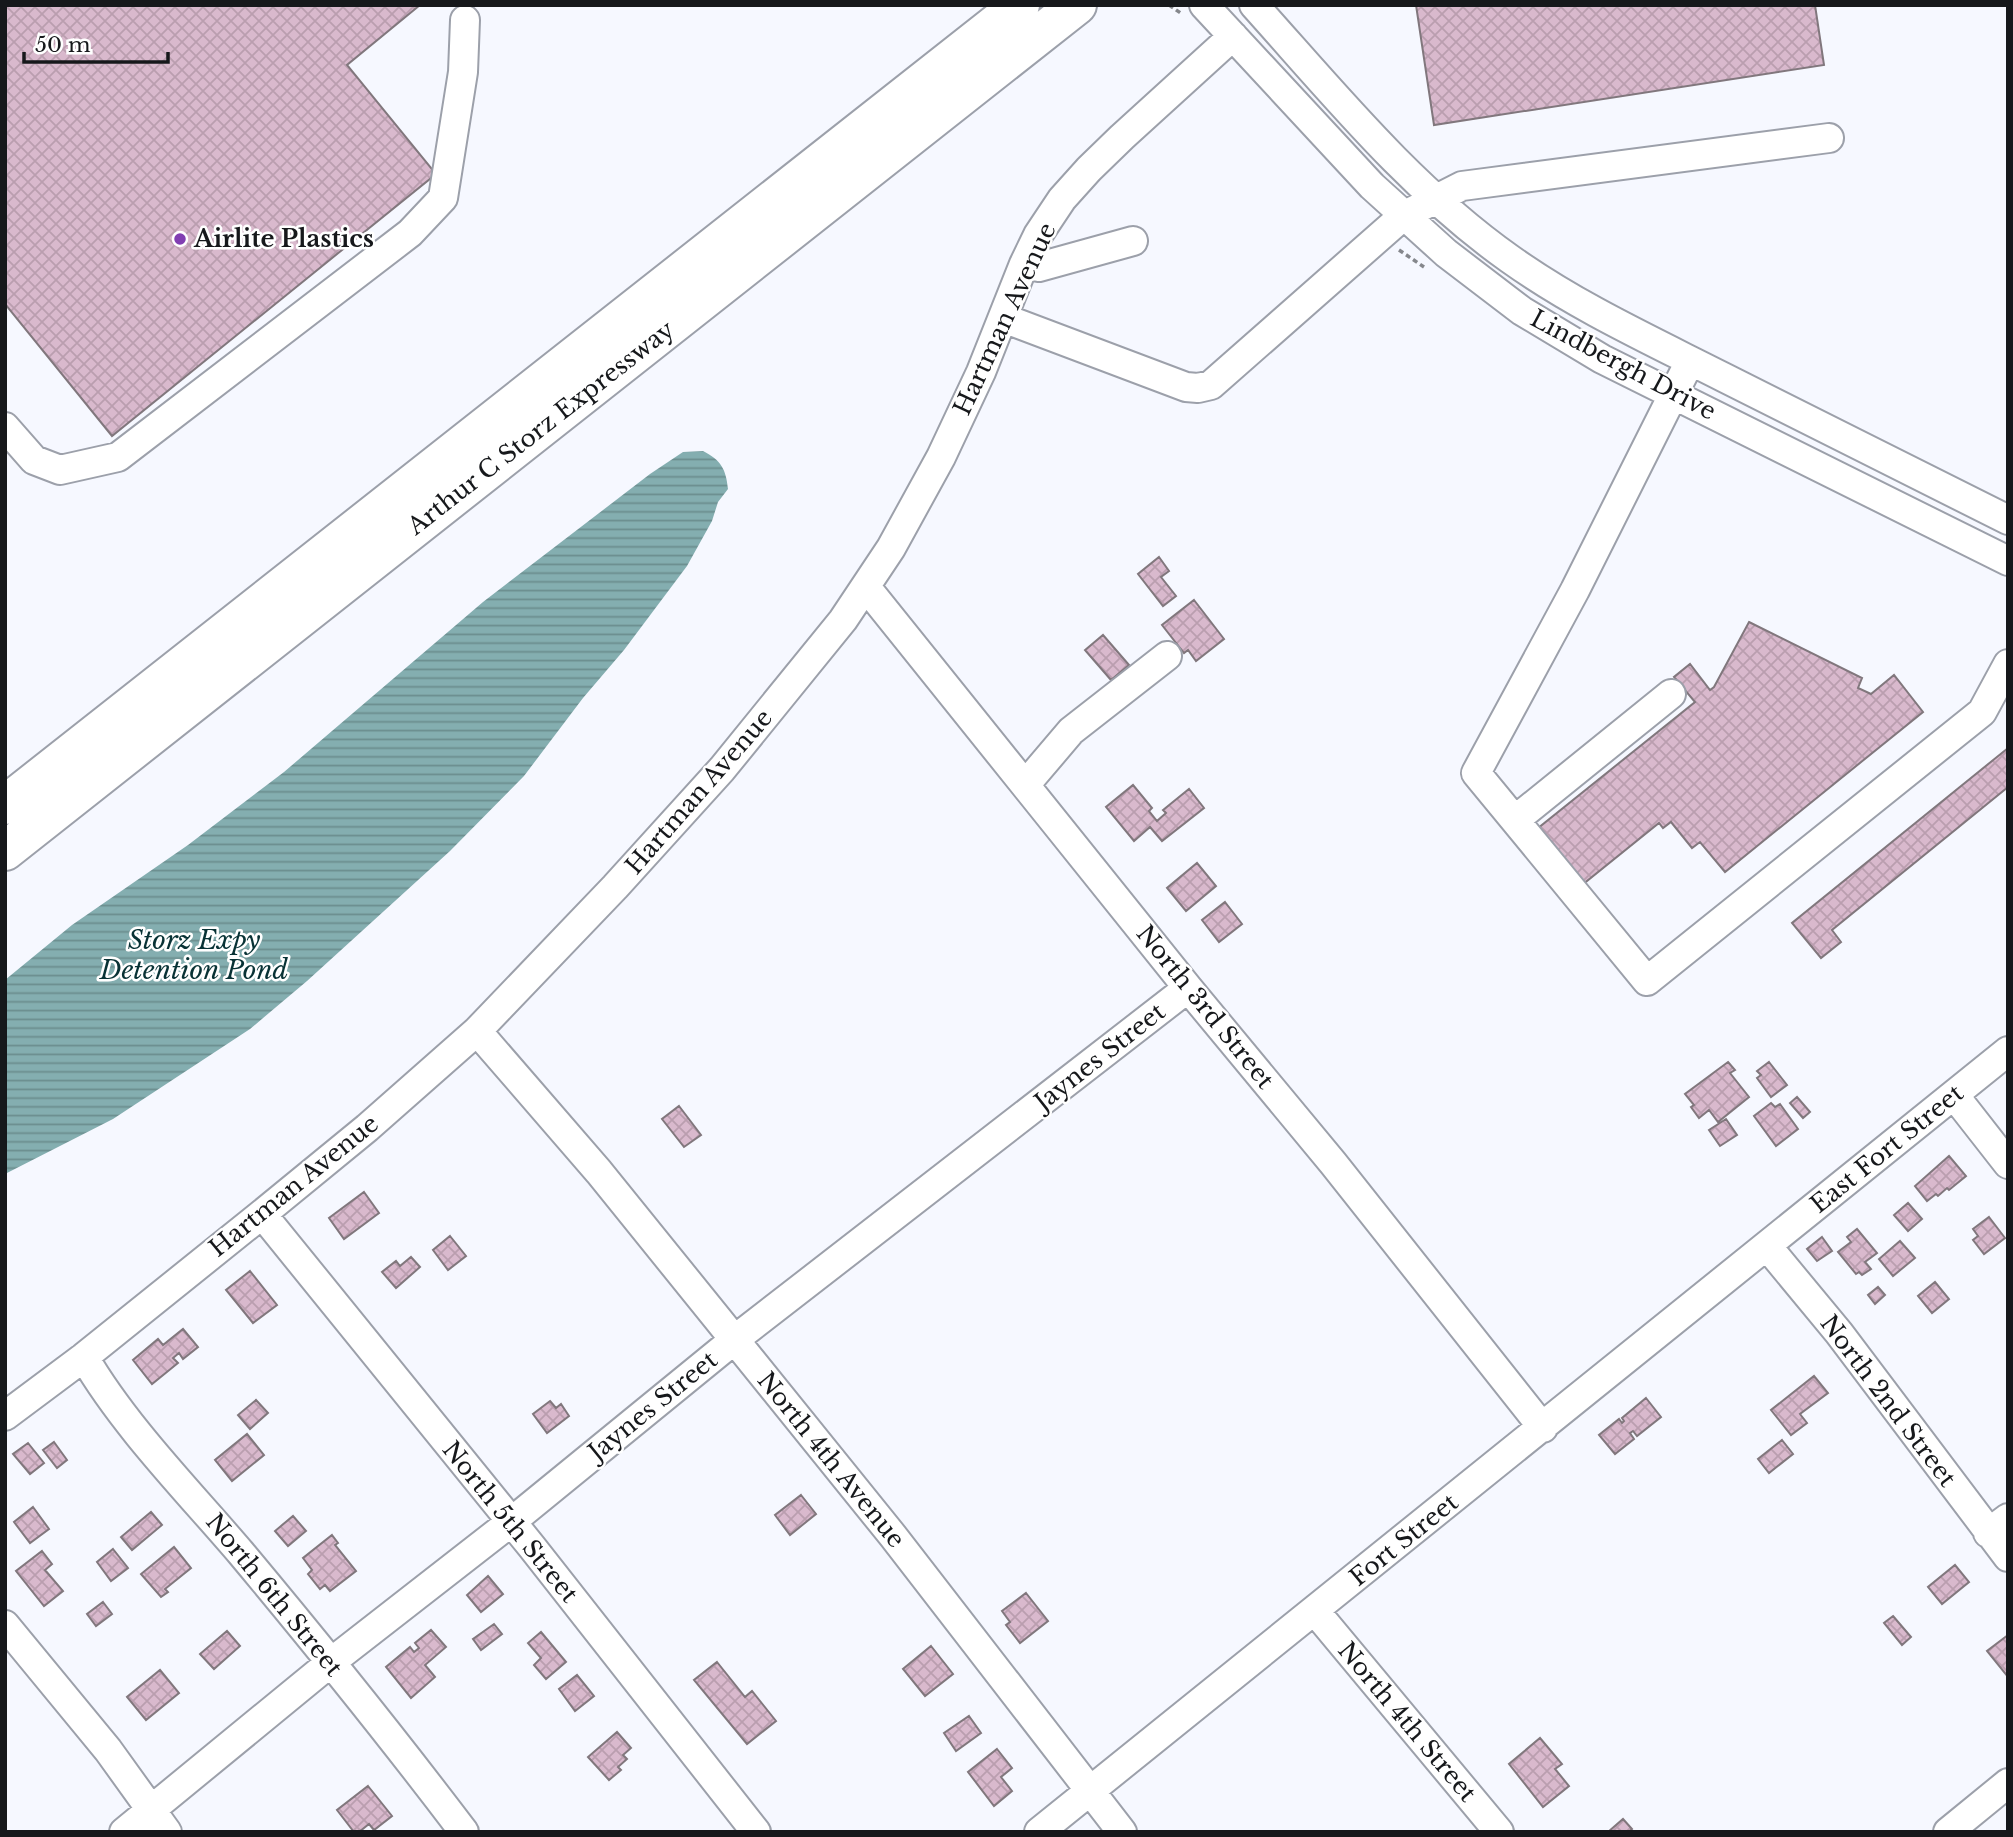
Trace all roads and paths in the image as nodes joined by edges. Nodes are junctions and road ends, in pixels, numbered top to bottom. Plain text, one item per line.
1 (1020, 5) edge
2 (1077, 5) edge
3 (1204, 5) edge
4 (1263, 9) edge
5 (465, 20) dead end
6 (1233, 36) junction
7 (1829, 138) dead end
8 (1436, 200) junction
9 (1403, 216) junction
10 (1133, 240) dead end
11 (1024, 264) junction
12 (1003, 318) junction
13 (1690, 360) junction
14 (1674, 395) junction
15 (5, 427) edge
16 (2008, 520) edge
17 (2008, 561) edge
18 (866, 587) junction
19 (1167, 656) dead end
20 (2004, 681) edge
21 (1671, 694) dead end
22 (1026, 784) junction
23 (5, 805) edge
24 (1515, 820) junction
25 (5, 851) edge
26 (1188, 988) junction
27 (477, 1031) junction
28 (2008, 1051) edge
29 (1954, 1095) junction
30 (2008, 1164) edge
31 (262, 1214) junction
32 (1767, 1246) junction
33 (734, 1340) junction
34 (84, 1357) junction
35 (5, 1416) edge
36 (1543, 1428) junction
37 (511, 1522) junction
38 (1998, 1526) edge
39 (2008, 1557) edge
40 (1315, 1611) junction
41 (5, 1625) edge
42 (330, 1663) junction
43 (2008, 1783) edge
44 (1089, 1792) junction
45 (159, 1821) edge
46 (124, 1832) edge
47 (464, 1832) edge
48 (756, 1832) edge
49 (1040, 1832) edge
50 (1122, 1832) edge
51 (1499, 1832) edge
52 (1948, 1832) edge

1 - 23 highway, Arthur C Storz Expressway
2 - 25 highway, Arthur C Storz Expressway
3 - 6 street, Lindbergh Drive
4 - 8 street, Lindbergh Drive
5 - 15 street
6 - 9 street, Lindbergh Drive
6 - 11 street, Hartman Avenue
7 - 8 street
8 - 9 street
8 - 13 street, Lindbergh Drive
9 - 12 street
9 - 14 street, Lindbergh Drive
10 - 11 street
11 - 12 street, Hartman Avenue
12 - 18 street, Hartman Avenue
13 - 14 street
13 - 16 street, Lindbergh Drive
14 - 17 street, Lindbergh Drive
14 - 24 street
18 - 22 street, North 3rd Street
18 - 27 street, Hartman Avenue
19 - 22 street
20 - 24 street
21 - 24 street
22 - 26 street, North 3rd Street
26 - 33 street, Jaynes Street
26 - 36 street, North 3rd Street
27 - 31 street, Hartman Avenue
27 - 33 street, North 4th Avenue
28 - 29 street, East Fort Street
29 - 30 street
29 - 32 street, East Fort Street
31 - 34 street, Hartman Avenue
31 - 37 street, North 5th Street
32 - 36 street, Fort Street
32 - 38 street, North 2nd Street
33 - 37 street, Jaynes Street
33 - 44 street, North 4th Avenue
34 - 35 street, Hartman Avenue
34 - 42 street, North 6th Street
36 - 40 street, Fort Street
37 - 42 street, Jaynes Street
37 - 48 street, North 5th Street
38 - 39 street, North 2nd Street
40 - 44 street, Fort Street
40 - 51 street, North 4th Street
41 - 45 street
42 - 45 street, Jaynes Street
42 - 47 street, North 6th Street
43 - 52 street
44 - 49 street, Fort Street
44 - 50 street, North 4th Avenue
45 - 46 street, Jaynes Street

